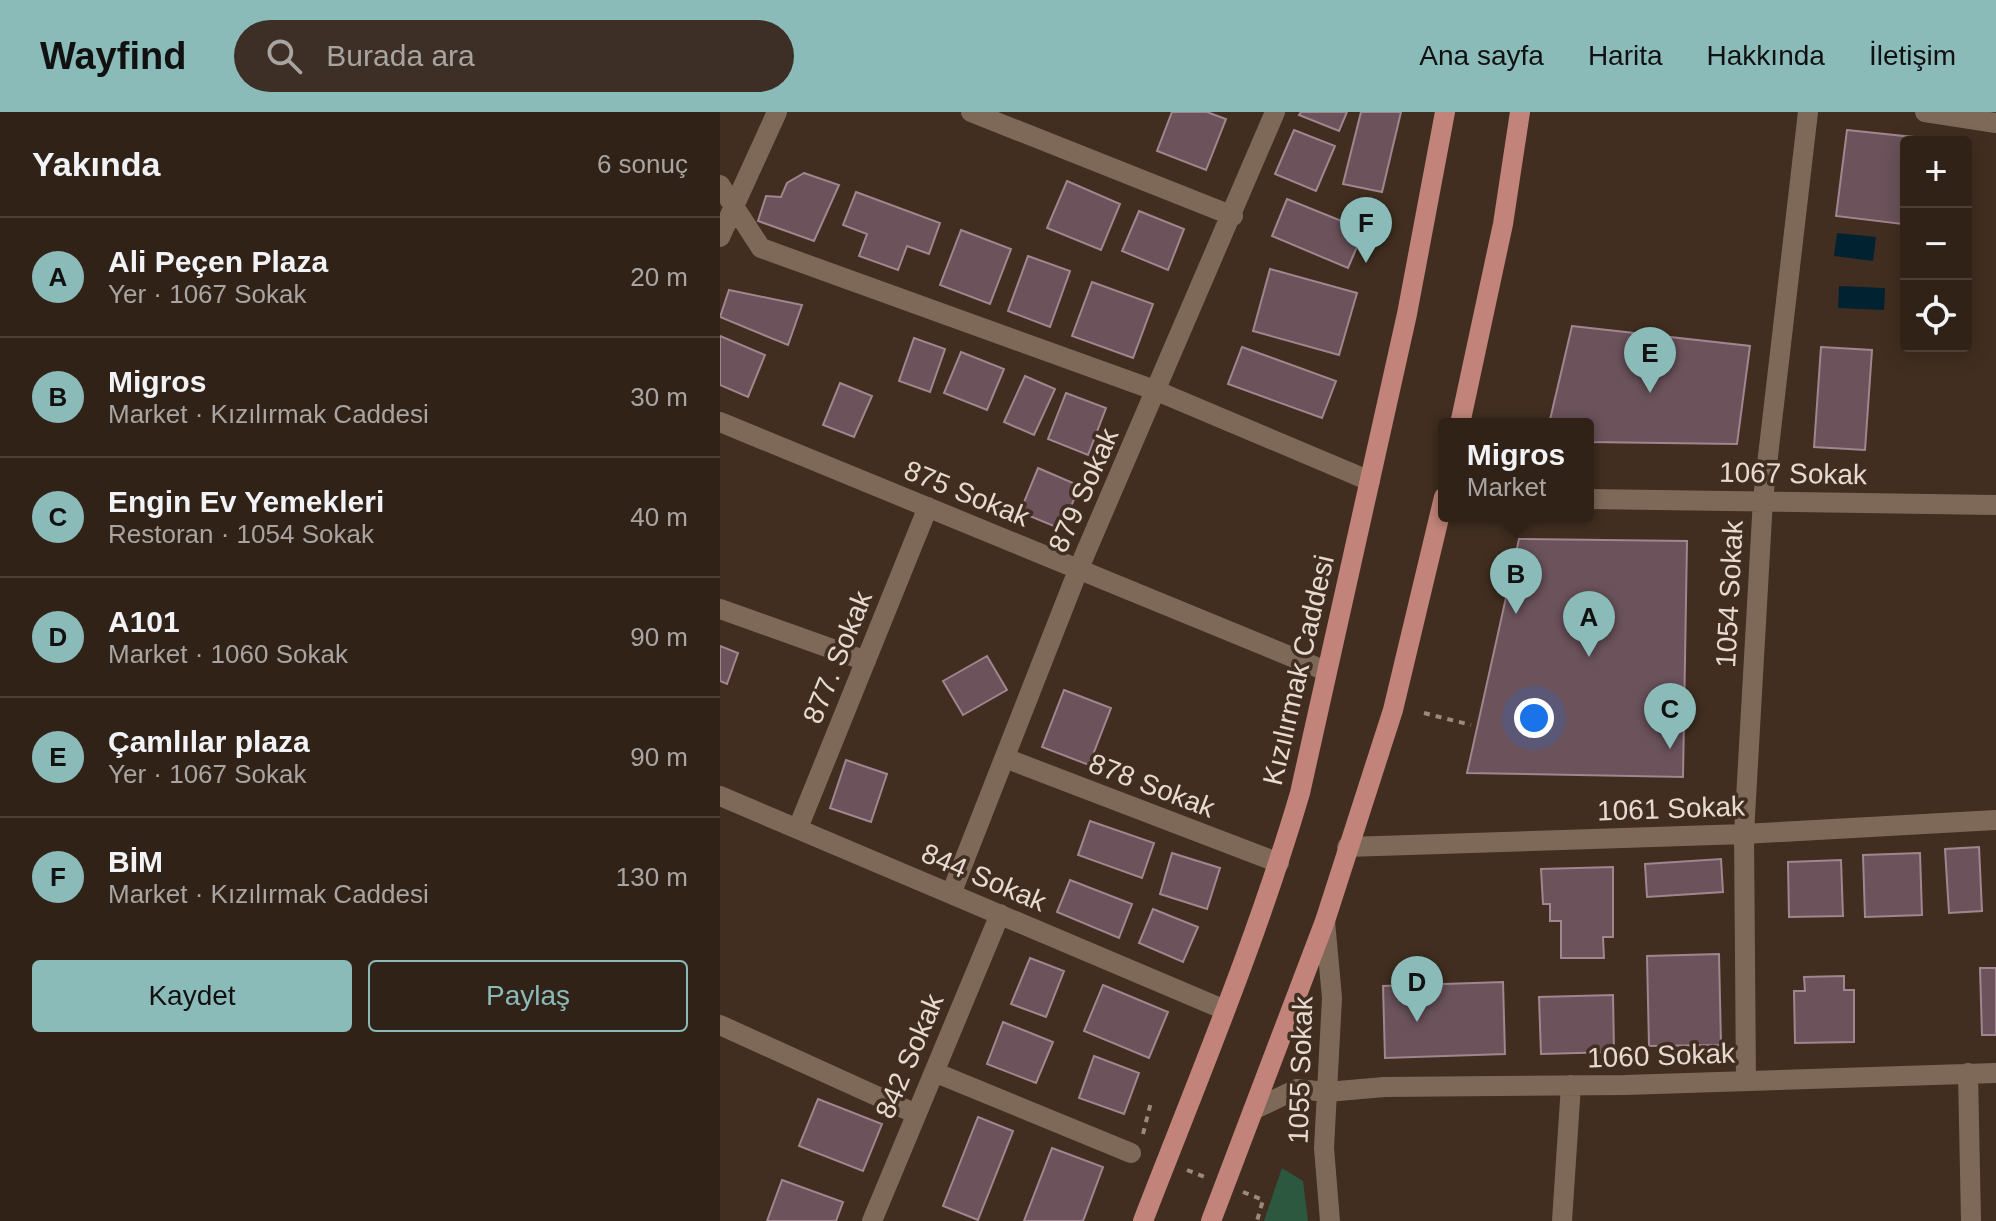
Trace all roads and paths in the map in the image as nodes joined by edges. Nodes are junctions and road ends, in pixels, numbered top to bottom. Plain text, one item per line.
1 (777, 112) edge
2 (971, 112) edge
3 (1275, 112) edge
4 (1445, 112) edge
5 (1520, 112) edge
6 (1808, 112) edge
7 (1925, 112) edge
8 (1996, 123) edge
9 (720, 185) edge
10 (733, 205) junction
11 (1233, 216) junction
12 (720, 237) edge
13 (1157, 391) junction
14 (1461, 418) edge
15 (720, 422) edge
16 (1370, 481) junction
17 (1594, 499) edge
18 (1763, 499) junction
19 (1996, 505) edge
20 (928, 507) junction
21 (1438, 522) edge
22 (1079, 568) junction
23 (720, 609) edge
24 (866, 661) junction
25 (1326, 671) junction
26 (1424, 713) dead end
27 (1471, 725) dead end
28 (1005, 758) junction
29 (720, 796) edge
30 (1996, 820) edge
31 (798, 828) junction
32 (1744, 834) junction
33 (1347, 847) junction
34 (1279, 863) junction
35 (951, 894) junction
36 (1000, 914) junction
37 (1325, 921) junction
38 (1225, 1010) junction
39 (720, 1025) edge
40 (934, 1072) junction
41 (1968, 1073) junction
42 (1996, 1073) edge
43 (1746, 1081) junction
44 (1571, 1085) junction
45 (1327, 1092) junction
46 (1151, 1102) dead end
47 (1253, 1110) junction
48 (914, 1113) junction
49 (1137, 1146) joint
50 (1180, 1168) dead end
51 (1208, 1178) dead end
52 (1235, 1189) dead end
53 (872, 1221) edge
54 (1143, 1221) edge
55 (1211, 1221) edge
56 (1257, 1221) edge
57 (1330, 1221) edge
58 (1562, 1221) edge
59 (1971, 1221) edge

1 - 10 street
2 - 11 street
3 - 11 street, 879 Sokak
4 - 16 main road, Kızılırmak Caddesi
5 - 14 main road
6 - 18 street, 1054 Sokak
7 - 8 street
9 - 10 street
10 - 12 street
10 - 13 street
11 - 13 street, 879 Sokak
13 - 16 street
13 - 22 street, 879 Sokak
15 - 20 street, 875 Sokak
16 - 25 main road, Kızılırmak Caddesi
17 - 18 street, 1067 Sokak
18 - 19 street, 1067 Sokak
18 - 32 street, 1054 Sokak
20 - 22 street, 875 Sokak
20 - 24 street, 877. Sokak
21 - 33 main road
22 - 25 street, 875 Sokak
22 - 28 street, 879 Sokak
23 - 24 street
24 - 31 street, 877. Sokak
25 - 34 main road, Kızılırmak Caddesi
26 - 27 path
28 - 34 street, 878 Sokak
28 - 35 street, 879 Sokak
29 - 31 street, 844 Sokak
30 - 32 street, 1061 Sokak
31 - 35 street, 844 Sokak
32 - 33 street, 1061 Sokak
32 - 43 street, 1054 Sokak
33 - 37 main road
34 - 38 main road, Kızılırmak Caddesi
35 - 36 street, 844 Sokak
36 - 38 street, 844 Sokak
36 - 40 street, 842 Sokak
37 - 45 street, 1055 Sokak
37 - 47 main road
38 - 54 main road, Kızılırmak Caddesi
39 - 48 street
40 - 48 street, 842 Sokak
40 - 49 street
41 - 42 street, 1060 Sokak
41 - 43 street, 1060 Sokak
41 - 59 street
43 - 44 street, 1060 Sokak
44 - 45 street, 1060 Sokak
44 - 58 street
45 - 47 street, 1060 Sokak
45 - 57 street, 1055 Sokak
46 - 49 path
47 - 55 main road
48 - 53 street, 842 Sokak
50 - 51 path
52 - 56 path

